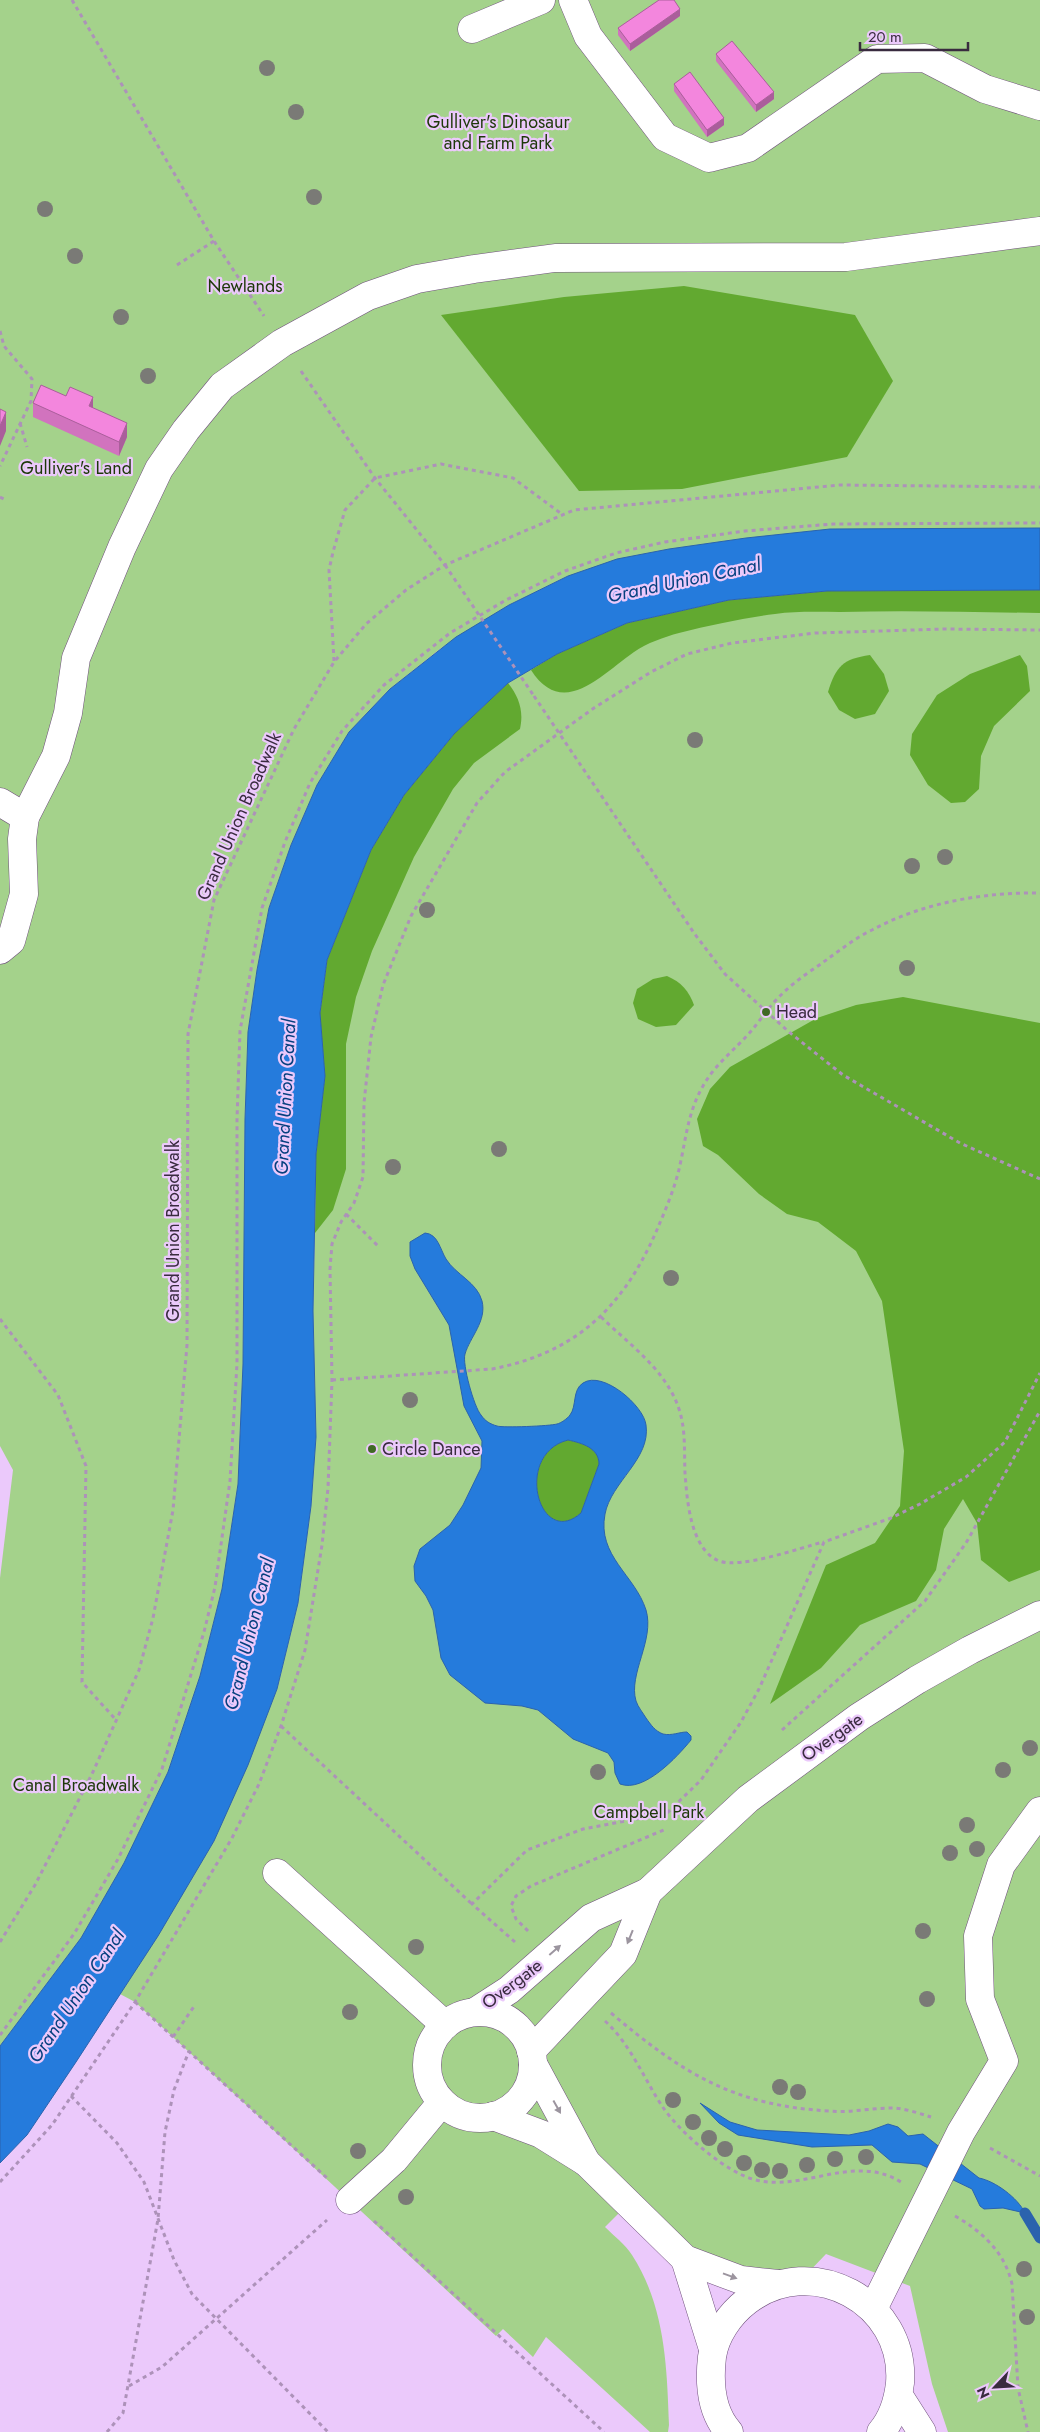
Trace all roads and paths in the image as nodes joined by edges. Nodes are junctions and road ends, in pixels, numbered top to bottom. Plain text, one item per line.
1 (72, 0) edge
2 (541, 0) edge
3 (574, 0) edge
4 (472, 29) dead end
5 (1040, 106) edge
6 (1040, 231) edge
7 (214, 241) junction
8 (177, 265) dead end
9 (0, 331) edge
10 (282, 343) junction
11 (20, 423) junction
12 (28, 446) dead end
13 (0, 466) edge
14 (375, 478) junction
15 (1040, 488) edge
16 (562, 515) junction
17 (1040, 523) edge
18 (445, 565) junction
19 (1040, 630) edge
20 (334, 662) junction
21 (560, 733) junction
22 (0, 802) edge
23 (25, 817) junction
24 (1040, 893) edge
25 (0, 950) edge
26 (766, 1012) junction
27 (1040, 1179) edge
28 (346, 1214) junction
29 (379, 1247) dead end
30 (601, 1317) junction
31 (0, 1319) edge
32 (332, 1380) junction
33 (1040, 1411) edge
34 (824, 1542) dead end
35 (1040, 1615) edge
36 (116, 1720) junction
37 (281, 1726) junction
38 (780, 1732) dead end
39 (1040, 1811) edge
40 (667, 1828) dead end
41 (277, 1873) dead end
42 (648, 1892) junction
43 (472, 1904) dead end
44 (0, 1942) edge
45 (549, 1955) junction
46 (582, 1999) junction
47 (195, 2005) dead end
48 (475, 2012) junction
49 (445, 2025) junction
50 (0, 2035) edge
51 (173, 2037) dead end
52 (189, 2052) dead end
53 (532, 2058) junction
54 (71, 2096) junction
55 (442, 2102) junction
56 (493, 2116) junction
57 (586, 2162) junction
58 (0, 2182) edge
59 (932, 2194) junction
60 (350, 2200) joint
61 (158, 2219) junction
62 (685, 2259) junction
63 (778, 2284) junction
64 (874, 2309) junction
65 (216, 2318) junction
66 (713, 2349) junction
67 (129, 2386) junction
68 (899, 2396) junction
69 (713, 2402) junction
70 (107, 2432) edge
71 (328, 2432) edge
72 (712, 2432) edge
73 (729, 2432) edge
74 (881, 2432) edge
75 (922, 2432) edge
76 (1028, 2432) edge

1 - 7 path
2 - 4 street
3 - 5 street
6 - 10 street
7 - 8 path
7 - 10 path
9 - 11 path
10 - 14 path
10 - 23 street
11 - 12 path
11 - 13 path
14 - 16 path
14 - 18 path
14 - 20 path
15 - 16 path, Grand Union Broadwalk
16 - 18 path, Grand Union Broadwalk
17 - 50 path
18 - 20 path, Grand Union Broadwalk
18 - 21 path, bridge
19 - 21 path
20 - 36 path, Grand Union Broadwalk
21 - 26 path
21 - 28 path
22 - 23 street
23 - 25 street
24 - 26 path
26 - 27 path
26 - 30 path
28 - 29 path
28 - 32 path
30 - 32 path
30 - 34 path
31 - 36 path
32 - 37 path
33 - 38 path
35 - 42 street, Overgate
36 - 44 path, Grand Union Broadwalk
37 - 43 path
37 - 54 path
39 - 59 street
40 - 45 path
41 - 49 street
45 -> 42 street, Overgate
42 -> 46 street, Overgate
45 - 48 street, Overgate
46 - 53 street, Overgate
46 - 59 path
47 - 51 path
48 - 49 street
48 - 53 street
49 - 55 street
52 - 61 path
53 - 56 street
53 -> 57 street
54 - 58 path
54 - 61 path
55 - 56 street
55 - 60 street
56 - 57 street
57 - 62 street
59 - 64 street
59 - 76 path
60 - 65 path
61 - 65 path
61 - 67 path
62 -> 63 street
62 - 66 street
63 - 64 street
63 - 66 street
64 - 68 street
65 - 67 path
65 - 71 path
66 - 69 street
67 - 70 path
68 - 74 street
68 - 75 street
69 - 72 street
69 - 73 street

